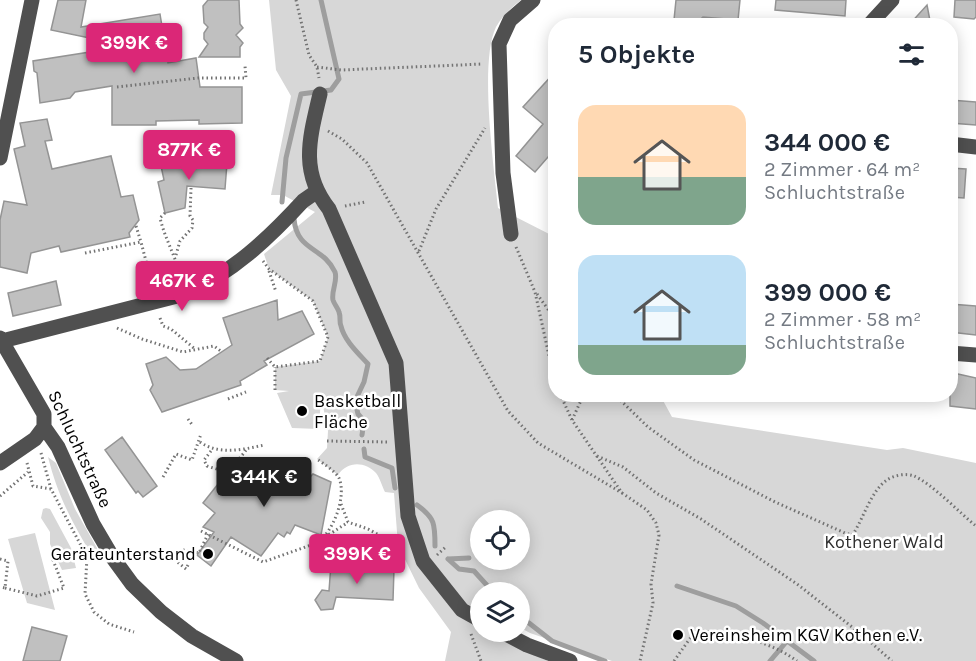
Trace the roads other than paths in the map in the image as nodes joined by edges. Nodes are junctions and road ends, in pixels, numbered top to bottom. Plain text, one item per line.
1 (32, 0) edge
2 (533, 0) edge
3 (892, 0) edge
4 (875, 18) edge
5 (320, 90) road end
6 (958, 145) edge
7 (976, 147) edge
8 (0, 158) edge
9 (316, 192) junction
10 (511, 234) road end
11 (1, 339) edge
12 (958, 354) edge
13 (976, 355) edge
14 (35, 438) junction
15 (0, 463) edge
16 (470, 614) edge
17 (521, 642) edge
18 (237, 661) edge
19 (570, 661) edge

1 - 8 street
2 - 10 street
3 - 4 street
5 - 9 street
6 - 7 street
9 - 11 street, Schluchtstraße
9 - 16 street
11 - 14 street, Schluchtstraße
12 - 13 street
14 - 15 street
14 - 18 street, Schluchtstraße
17 - 19 street

